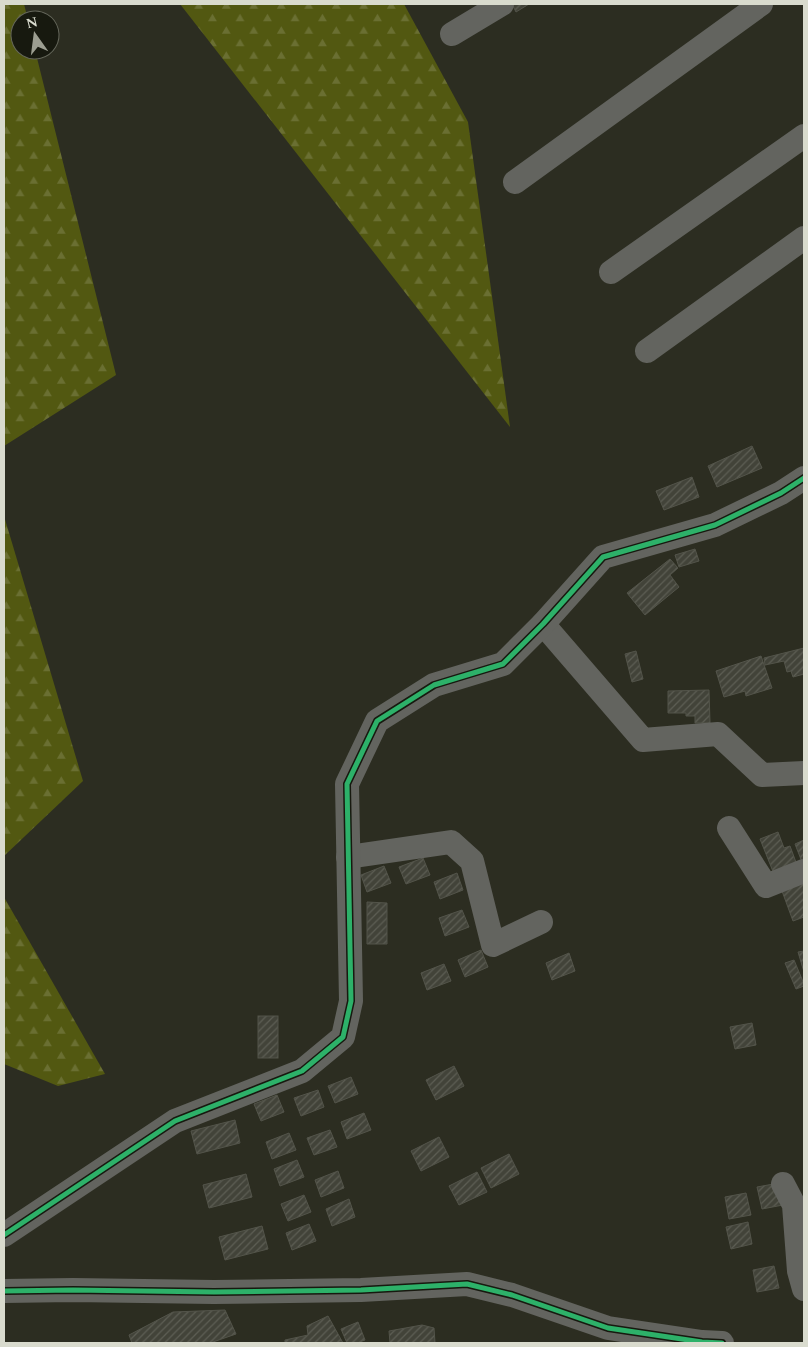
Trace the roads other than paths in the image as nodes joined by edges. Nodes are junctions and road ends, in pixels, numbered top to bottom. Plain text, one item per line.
1 (502, 4) edge
2 (760, 4) edge
3 (452, 34) dead end
4 (804, 136) edge
5 (515, 182) dead end
6 (804, 238) edge
7 (611, 272) dead end
8 (647, 351) dead end
9 (804, 478) edge
10 (543, 624) junction
11 (804, 772) edge
12 (729, 828) dead end
13 (348, 857) junction
14 (804, 871) edge
15 (541, 922) dead end
16 (784, 1184) dead end
17 (799, 1203) edge
18 (31, 1217) junction
19 (4, 1220) edge
20 (4, 1235) edge
21 (804, 1289) edge
22 (4, 1291) edge
23 (690, 1342) edge
24 (722, 1343) edge

1 - 3 street
2 - 5 street
4 - 7 street
6 - 8 street
9 - 10 street
10 - 11 street
10 - 13 street
12 - 14 street
13 - 15 street
13 - 18 street
16 - 17 street
17 - 21 street
18 - 19 street
18 - 20 street
22 - 23 street
23 - 24 street

